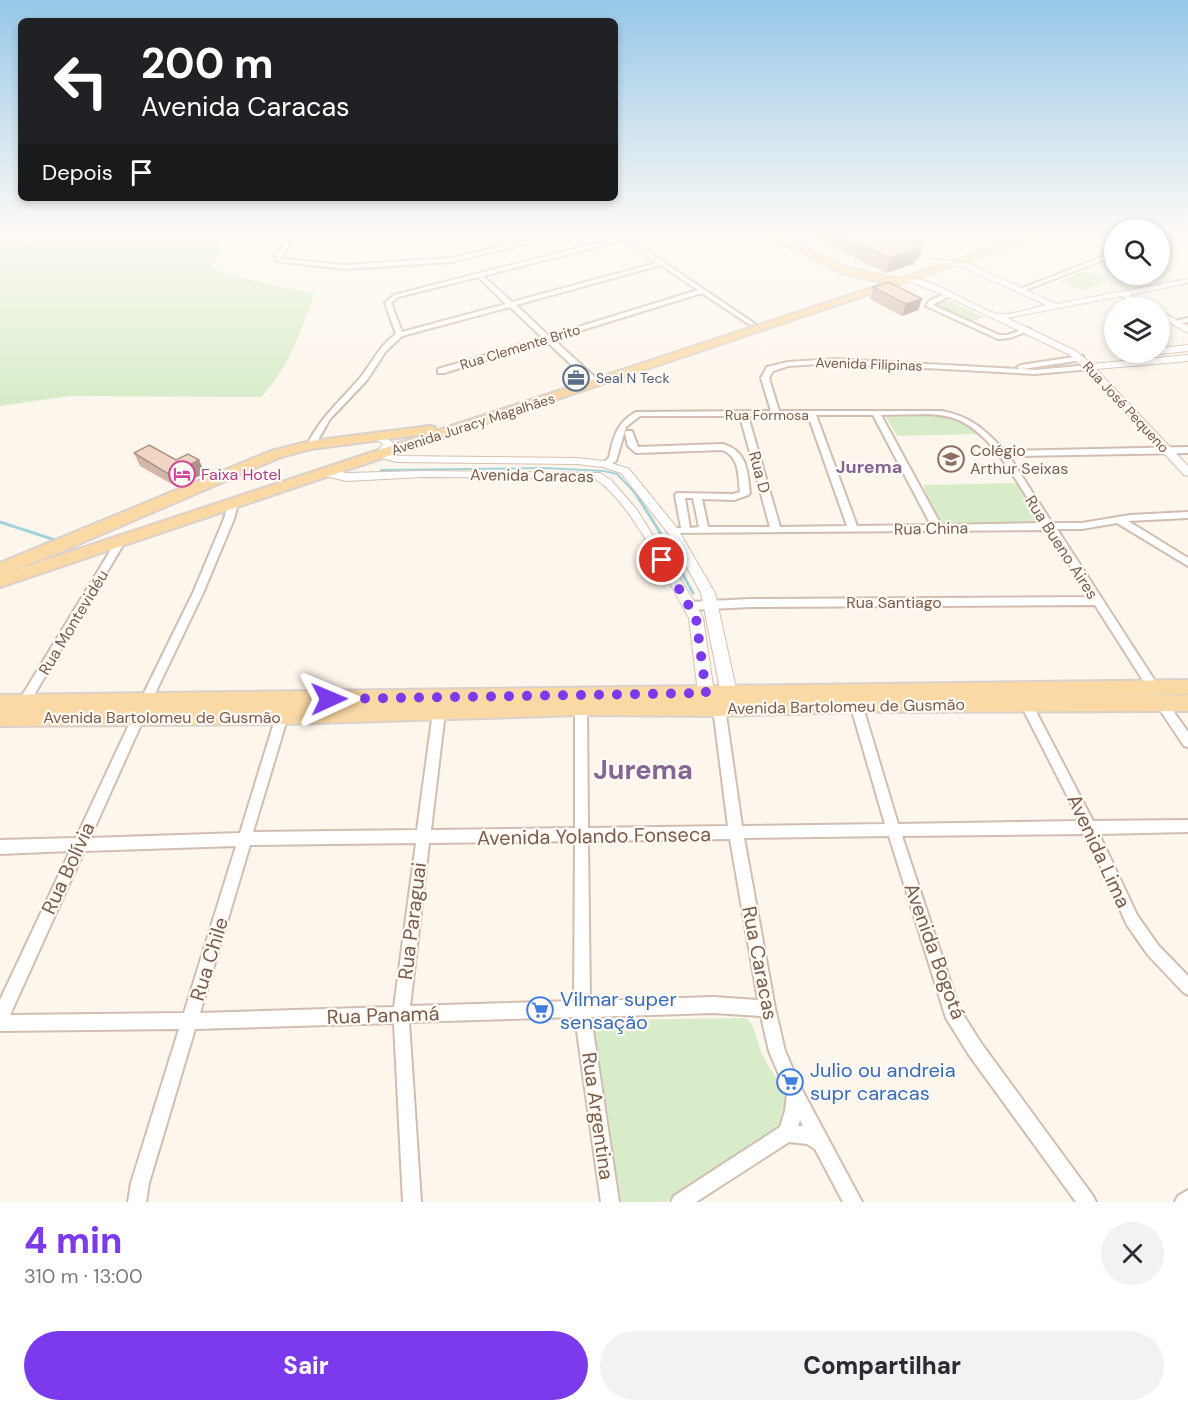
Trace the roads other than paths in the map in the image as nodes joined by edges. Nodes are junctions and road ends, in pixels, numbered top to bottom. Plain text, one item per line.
1 (427, 288) edge
2 (494, 288) edge
3 (570, 288) edge
4 (698, 288) edge
5 (854, 288) edge
6 (881, 288) edge
7 (933, 288) edge
8 (1017, 288) edge
9 (1026, 288) edge
10 (1153, 288) edge
11 (1021, 290) junction
12 (702, 291) junction
13 (949, 294) junction
14 (1123, 294) junction
15 (1128, 297) edge
16 (512, 304) junction
17 (1054, 306) junction
18 (805, 309) junction
19 (999, 317) junction
20 (1170, 320) edge
21 (1188, 320) edge
22 (1174, 322) junction
23 (752, 324) junction
24 (1028, 330) junction
25 (1188, 330) edge
26 (400, 335) junction
27 (549, 338) junction
28 (1188, 348) edge
29 (1170, 350) edge
30 (1170, 353) edge
31 (1104, 356) edge
32 (1188, 357) edge
33 (1080, 358) junction
34 (1089, 367) junction
35 (1017, 369) junction
36 (441, 371) dead end
37 (594, 381) junction
38 (876, 413) junction
39 (776, 414) junction
40 (744, 415) junction
41 (812, 415) junction
42 (960, 417) joint
43 (629, 433) dead end
44 (378, 437) junction
45 (310, 445) junction
46 (1167, 450) junction
47 (1188, 450) edge
48 (383, 453) junction
49 (1003, 454) junction
50 (605, 464) junction
51 (1188, 472) edge
52 (324, 473) junction
53 (697, 495) junction
54 (233, 503) junction
55 (151, 506) junction
56 (1188, 515) edge
57 (1119, 520) junction
58 (171, 524) junction
59 (1049, 527) junction
60 (938, 528) junction
61 (854, 529) junction
62 (687, 530) junction
63 (704, 530) junction
64 (776, 530) junction
65 (674, 531) junction
66 (121, 540) junction
67 (1188, 563) edge
68 (0, 569) edge
69 (0, 581) edge
70 (1098, 600) junction
71 (712, 605) junction
72 (690, 606) junction
73 (1188, 687) edge
74 (706, 693) junction
75 (1157, 695) junction
76 (724, 701) junction
77 (0, 702) edge
78 (24, 702) junction
79 (1026, 703) junction
80 (1188, 703) edge
81 (856, 704) junction
82 (582, 707) junction
83 (142, 710) junction
84 (439, 712) junction
85 (282, 716) junction
86 (0, 718) edge
87 (1188, 742) edge
88 (1089, 826) junction
89 (1188, 826) edge
90 (892, 829) junction
91 (736, 834) junction
92 (583, 836) junction
93 (422, 838) junction
94 (244, 839) junction
95 (78, 846) junction
96 (0, 847) edge
97 (1188, 987) edge
98 (767, 1008) junction
99 (582, 1010) junction
100 (401, 1014) junction
101 (0, 1018) edge
102 (190, 1021) junction
103 (0, 1023) edge
104 (795, 1094) junction
105 (787, 1133) junction
106 (822, 1145) junction
107 (137, 1202) edge
108 (412, 1202) edge
109 (610, 1202) edge
110 (680, 1202) edge
111 (853, 1202) edge
112 (1087, 1202) edge

1 - 26 street
2 - 16 street
3 - 16 street
4 - 12 street
5 - 18 main road, Avenida Juracy Magalhães
6 - 18 main road, Avenida Juracy Magalhães
7 - 13 main road, Rua José Pequeno
8 - 11 main road
9 - 11 street
10 - 14 main road
11 - 17 main road
12 - 23 street
12 - 27 street, Rua Clemente Brito
13 - 19 main road, Rua José Pequeno
13 - 24 street
14 - 15 main road
14 - 17 main road
16 - 26 street
16 - 27 street
17 - 19 main road
18 - 23 main road, Avenida Juracy Magalhães
18 - 37 main road, Avenida Juracy Magalhães
19 - 24 main road, Rua José Pequeno
20 - 22 main road
21 - 22 street
22 - 25 main road
23 - 37 main road, Avenida Juracy Magalhães
24 - 33 main road, Rua José Pequeno
26 - 45 street
27 - 36 street, Rua Clemente Brito
27 - 37 street
28 - 29 main road
30 - 32 main road
31 - 33 main road, Avenida Filipinas
32 - 34 main road, Avenida Filipinas
33 - 34 main road, Rua José Pequeno
33 - 35 street, Avenida Filipinas
34 - 35 street, Avenida Filipinas
34 - 46 main road, Rua José Pequeno
35 - 39 street, Avenida Filipinas
37 - 44 main road, Avenida Juracy Magalhães
37 - 48 main road, Avenida Juracy Magalhães
38 - 41 street, Rua Formosa
38 - 42 street, Rua Formosa
38 - 60 street
39 - 40 street, Rua Formosa
39 - 41 street, Rua Formosa
40 - 50 street, Rua Formosa
40 - 64 street, Rua D
41 - 61 street
42 - 49 street, Rua Bueno Aires
43 - 53 street
44 - 45 main road, Avenida Juracy Magalhães
44 - 48 main road
45 - 55 main road, Avenida Juracy Magalhães
46 - 47 street
46 - 49 street
46 - 51 main road, Rua José Pequeno
48 - 50 main road, Avenida Caracas
48 - 52 main road, Avenida Juracy Magalhães
49 - 59 street, Rua Bueno Aires
50 - 65 main road, Avenida Caracas
52 - 54 main road, Avenida Juracy Magalhães
52 - 72 main road, Avenida Caracas
53 - 62 street
53 - 63 street
54 - 58 main road, Avenida Juracy Magalhães
54 - 83 street, Rua Bolívia
55 - 58 main road
55 - 68 main road, Avenida Juracy Magalhães
56 - 57 street, Rua China
57 - 59 street, Rua China
57 - 67 street
58 - 66 main road, Avenida Juracy Magalhães
59 - 60 street, Rua China
59 - 70 street, Rua Bueno Aires
60 - 61 street, Rua China
61 - 64 street, Rua China
62 - 63 street, Rua China
62 - 65 street, Rua China
63 - 64 street, Rua China
65 - 71 main road, Avenida Caracas
66 - 69 main road, Avenida Juracy Magalhães
66 - 78 street, Rua Montevidéu
70 - 71 street, Rua Santiago
70 - 75 street, Rua Bueno Aires
71 - 72 street, Rua Santiago
71 - 76 main road, Avenida Caracas
72 - 74 main road, Avenida Caracas
73 - 75 main road, Avenida Bartolomeu de Gusmão
74 - 76 main road, Avenida Bartolomeu de Gusmão
74 - 83 main road, Avenida Bartolomeu de Gusmão
75 - 76 main road, Avenida Bartolomeu de Gusmão
75 - 79 main road, Avenida Bartolomeu de Gusmão
75 - 80 main road, Avenida Bartolomeu de Gusmão
75 - 87 street, Rua Bueno Aires
76 - 81 main road, Avenida Bartolomeu de Gusmão
76 - 82 main road, Avenida Bartolomeu de Gusmão
76 - 91 street, Rua Caracas
77 - 78 main road, Avenida Bartolomeu de Gusmão
78 - 83 main road, Avenida Bartolomeu de Gusmão
79 - 81 main road, Avenida Bartolomeu de Gusmão
79 - 88 street, Avenida Lima
81 - 90 street, Avenida Bogotá
82 - 84 main road, Avenida Bartolomeu de Gusmão
82 - 92 street, Rua Argentina
83 - 85 main road, Avenida Bartolomeu de Gusmão
83 - 86 main road, Avenida Bartolomeu de Gusmão
83 - 95 street, Rua Bolívia
84 - 85 main road, Avenida Bartolomeu de Gusmão
84 - 93 street, Rua Paraguai
85 - 94 street, Rua Chile
88 - 89 street, Avenida Yolando Fonseca
88 - 90 street, Avenida Yolando Fonseca
88 - 97 street, Avenida Lima
90 - 91 street, Avenida Yolando Fonseca
90 - 112 street, Avenida Bogotá
91 - 92 street, Avenida Yolando Fonseca
91 - 98 street, Rua Caracas
92 - 93 street, Avenida Yolando Fonseca
92 - 99 street, Rua Argentina
93 - 94 street, Avenida Yolando Fonseca
93 - 100 street, Rua Paraguai
94 - 95 street, Avenida Yolando Fonseca
94 - 102 street, Rua Chile
95 - 96 street, Avenida Yolando Fonseca
95 - 101 street, Rua Bolívia
98 - 99 street, Rua Panamá
98 - 104 street, Rua Caracas
99 - 100 street, Rua Panamá
99 - 109 street, Rua Argentina
100 - 102 street, Rua Panamá
100 - 108 street, Rua Paraguai
102 - 103 street, Rua Panamá
102 - 107 street, Rua Chile
104 - 105 street
104 - 106 street, Rua Caracas
105 - 106 street
105 - 110 street
106 - 111 street, Rua Caracas

